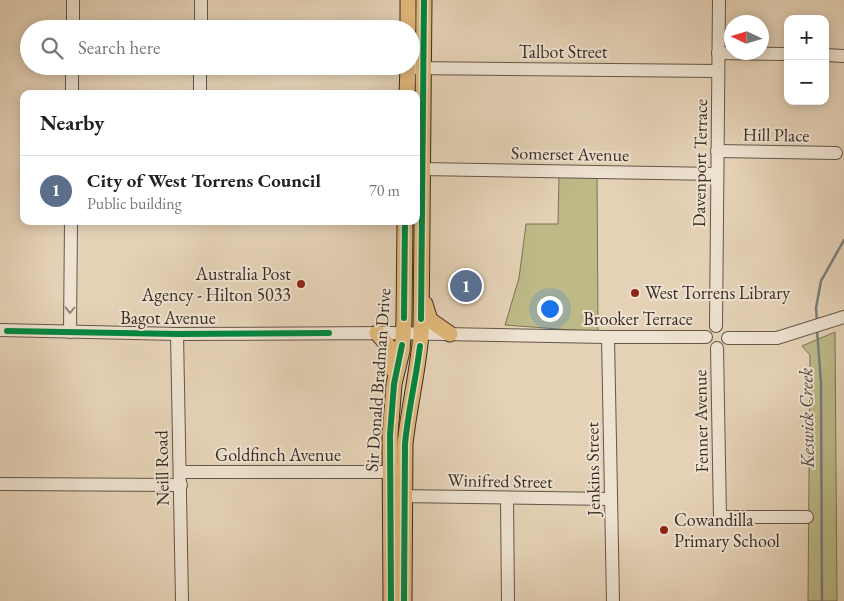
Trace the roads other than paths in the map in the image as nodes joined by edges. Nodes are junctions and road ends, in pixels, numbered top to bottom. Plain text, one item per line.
1 (73, 0) edge
2 (201, 0) edge
3 (408, 0) edge
4 (424, 0) edge
5 (719, 0) edge
6 (73, 20) edge
7 (200, 20) edge
8 (408, 20) edge
9 (420, 28) edge
10 (718, 53) junction
11 (784, 54) edge
12 (829, 55) edge
13 (844, 56) edge
14 (420, 63) edge
15 (718, 71) junction
16 (72, 75) edge
17 (200, 75) edge
18 (412, 75) edge
19 (416, 75) edge
20 (72, 90) edge
21 (200, 90) edge
22 (409, 90) edge
23 (417, 90) edge
24 (420, 139) edge
25 (717, 151) junction
26 (836, 153) dead end
27 (422, 169) junction
28 (717, 174) junction
29 (420, 183) edge
30 (71, 225) edge
31 (405, 225) edge
32 (419, 225) edge
33 (420, 285) junction
34 (844, 317) edge
35 (716, 326) junction
36 (2, 331) edge
37 (70, 332) junction
38 (377, 333) junction
39 (177, 334) junction
40 (403, 334) junction
41 (421, 334) junction
42 (450, 334) junction
43 (608, 337) junction
44 (706, 337) junction
45 (728, 338) junction
46 (717, 348) junction
47 (394, 384) junction
48 (405, 472) junction
49 (389, 473) junction
50 (180, 478) junction
51 (0, 484) edge
52 (389, 496) junction
53 (405, 496) junction
54 (507, 499) junction
55 (611, 499) junction
56 (807, 517) dead end
57 (182, 601) edge
58 (391, 601) edge
59 (404, 601) edge
60 (508, 601) edge
61 (613, 601) edge

1 - 6 street
2 - 7 street
3 - 8 main road
4 - 9 main road, Sir Donald Bradman Drive
5 - 10 street, Davenport Terrace
10 - 11 street
10 - 15 street, Davenport Terrace
12 - 13 street
14 - 15 street, Talbot Street
15 - 25 street, Davenport Terrace
16 - 20 street
17 - 21 street
18 - 22 main road, Sir Donald Bradman Drive
19 - 23 main road, Sir Donald Bradman Drive
24 - 27 main road, Sir Donald Bradman Drive
25 - 26 street, Hill Place
25 - 28 street, Davenport Terrace
27 - 28 street, Somerset Avenue
27 - 29 main road, Sir Donald Bradman Drive
28 - 35 street, Davenport Terrace
30 -> 37 street
31 - 40 main road, Sir Donald Bradman Drive
32 - 33 main road, Sir Donald Bradman Drive
33 - 41 main road, Sir Donald Bradman Drive
33 - 42 main road
34 - 45 street
35 - 44 street
35 - 45 street
36 - 37 street, Bagot Avenue
37 - 39 street, Bagot Avenue
38 - 39 street, Bagot Avenue
38 - 40 street, Bagot Avenue
38 - 47 main road
39 - 50 street, Neill Road
40 - 41 street, Bagot Avenue
40 - 47 main road, Sir Donald Bradman Drive
41 - 42 street, Brooker Terrace
41 - 48 main road, Sir Donald Bradman Drive
42 - 43 street, Brooker Terrace
43 - 44 street, Brooker Terrace
43 - 55 street, Jenkins Street
44 - 46 street
45 - 46 street
46 - 56 street, Fenner Avenue
47 - 49 main road, Sir Donald Bradman Drive
48 - 49 street, Goldfinch Avenue
48 - 53 main road, Sir Donald Bradman Drive
49 - 50 street, Goldfinch Avenue
49 - 52 main road, Sir Donald Bradman Drive
50 - 51 street, Goldfinch Avenue
50 - 57 street, Neill Road
52 - 53 street, Winifred Street
52 - 58 main road, Sir Donald Bradman Drive
53 - 54 street, Winifred Street
53 - 59 main road, Sir Donald Bradman Drive
54 - 55 street, Winifred Street
54 - 60 street
55 - 61 street, Jenkins Street

